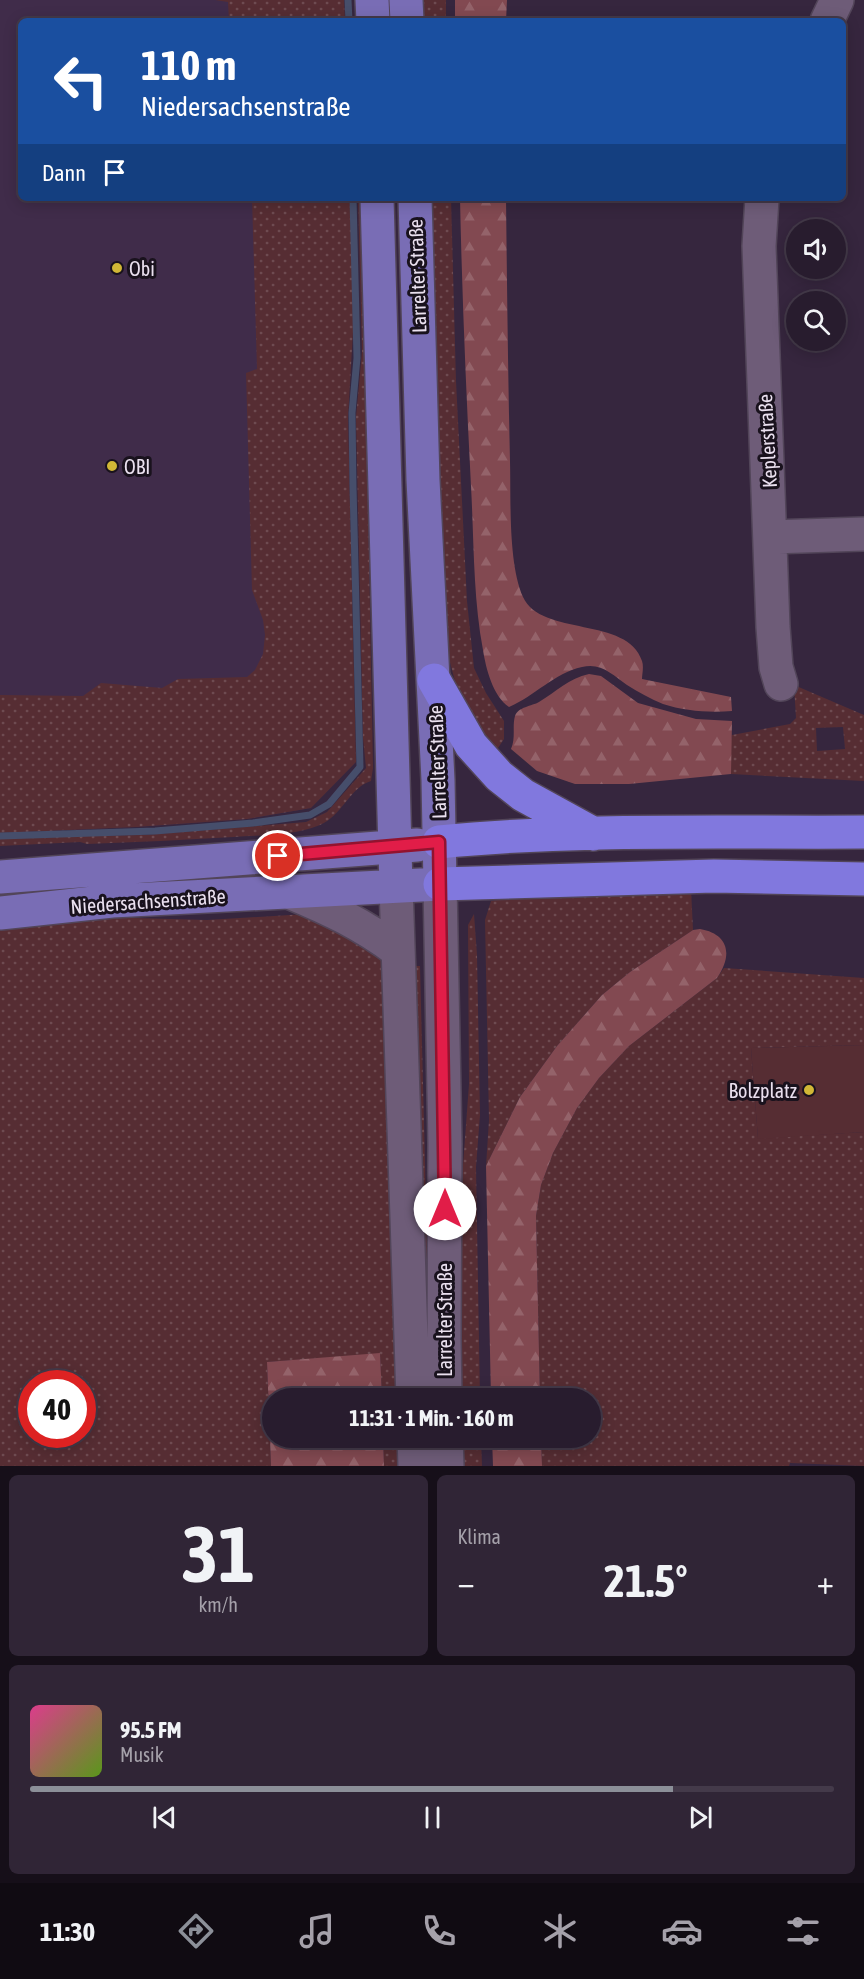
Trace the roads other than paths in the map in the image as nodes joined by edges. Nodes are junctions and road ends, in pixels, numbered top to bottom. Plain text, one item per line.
1 (372, 0) edge
2 (406, 0) edge
3 (837, 0) edge
4 (373, 18) edge
5 (407, 18) edge
6 (828, 18) edge
7 (378, 201) edge
8 (415, 201) edge
9 (762, 201) edge
10 (864, 534) edge
11 (771, 537) junction
12 (434, 680) junction
13 (781, 684) dead end
14 (864, 832) edge
15 (594, 834) junction
16 (439, 842) junction
17 (394, 847) junction
18 (0, 877) edge
19 (864, 879) edge
20 (440, 884) junction
21 (396, 886) junction
22 (289, 892) junction
23 (0, 913) edge
24 (398, 951) junction
25 (413, 1388) edge
26 (445, 1388) edge
27 (414, 1448) edge
28 (446, 1448) edge
29 (415, 1466) edge
30 (447, 1466) edge

1 - 4 main road
2 - 5 main road
3 - 6 street
7 - 17 main road, Larrelter Straße
8 - 12 main road, Larrelter Straße
9 - 11 street, Keplerstraße
10 - 11 street
11 - 13 street, Keplerstraße
12 - 15 highway
12 - 16 main road, Larrelter Straße
14 - 15 highway
15 - 16 highway
16 - 17 main road, Niedersachsenstraße
16 - 20 main road, Larrelter Straße
17 - 18 main road, Niedersachsenstraße
17 - 21 main road, Larrelter Straße
19 - 20 highway
20 - 21 main road, Niedersachsenstraße
20 - 26 street, Larrelter Straße
21 - 22 main road, Niedersachsenstraße
21 - 24 street, Larrelter Straße
22 - 23 main road, Niedersachsenstraße
22 - 24 street
24 - 25 street, Larrelter Straße
27 - 29 street
28 - 30 street

